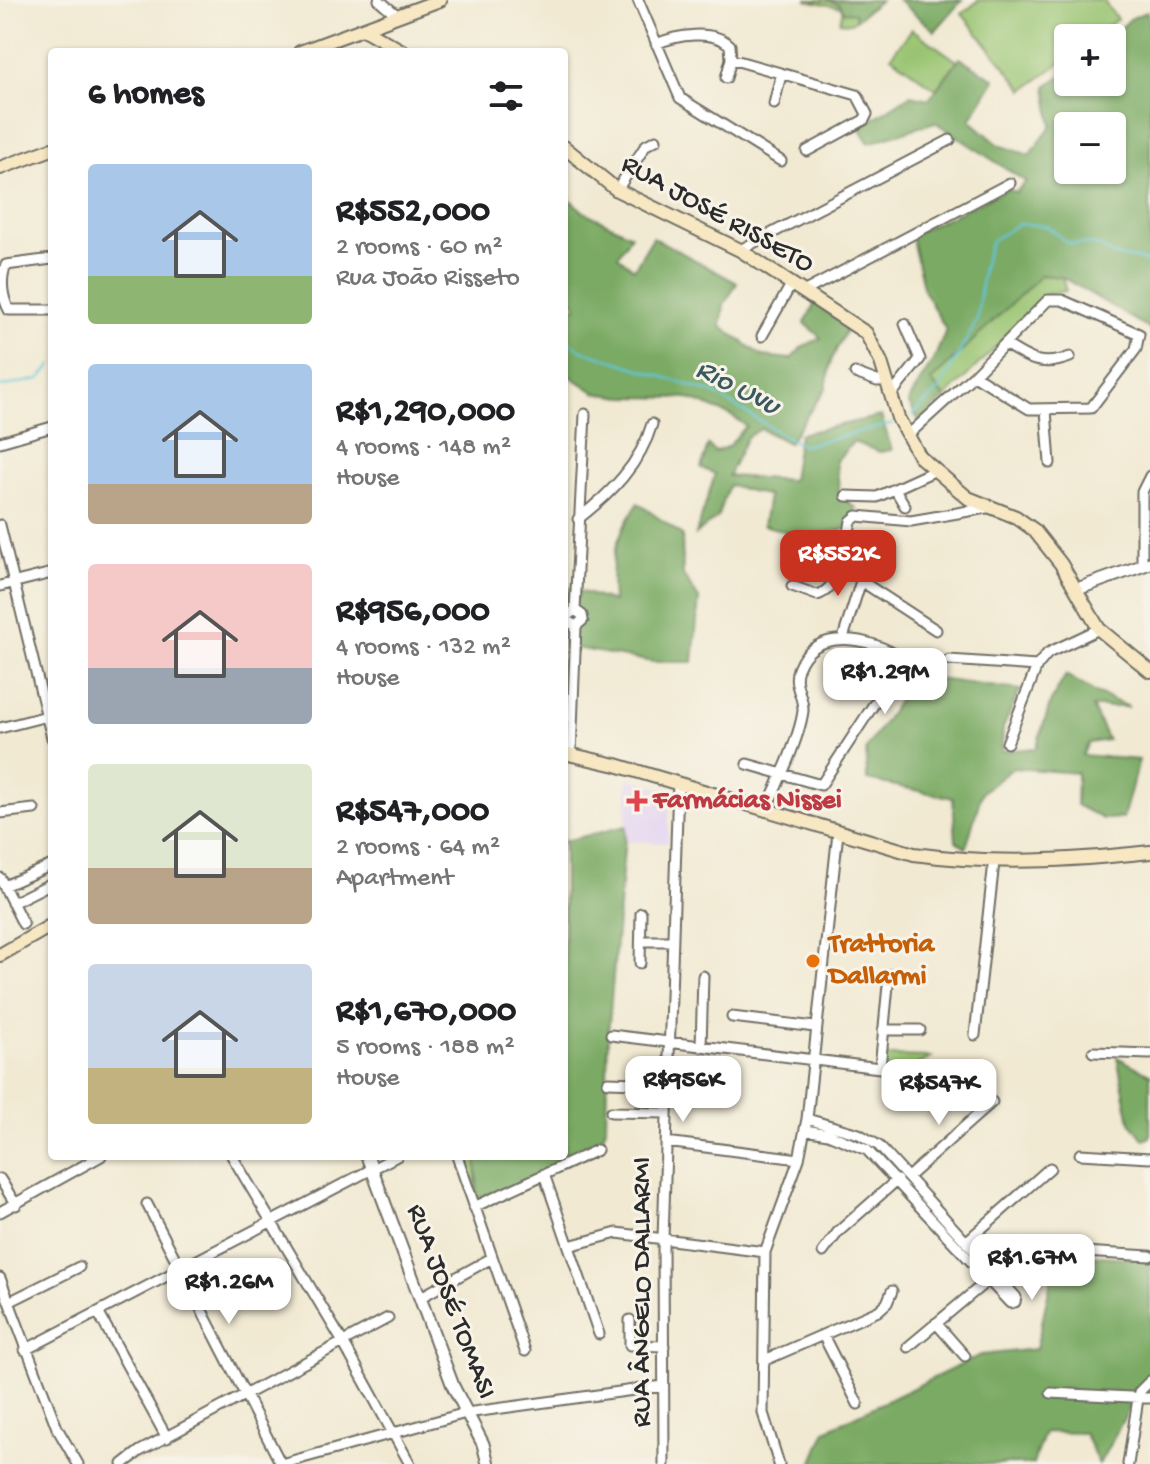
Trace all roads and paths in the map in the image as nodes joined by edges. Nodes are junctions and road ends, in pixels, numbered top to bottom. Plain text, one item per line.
1 (379, 0) edge
2 (440, 0) edge
3 (638, 0) edge
4 (398, 16) junction
5 (363, 29) junction
6 (656, 44) junction
7 (311, 48) edge
8 (397, 48) edge
9 (731, 59) junction
10 (781, 75) junction
11 (726, 78) dead end
12 (774, 104) dead end
13 (656, 140) dead end
14 (950, 140) dead end
15 (48, 150) edge
16 (568, 150) edge
17 (807, 151) dead end
18 (781, 161) dead end
19 (0, 168) edge
20 (1010, 183) dead end
21 (617, 190) junction
22 (740, 250) junction
23 (48, 260) edge
24 (792, 283) junction
25 (805, 291) junction
26 (48, 310) edge
27 (905, 324) dead end
28 (762, 336) dead end
29 (1005, 344) junction
30 (1070, 357) dead end
31 (855, 373) dead end
32 (974, 375) junction
33 (887, 381) junction
34 (891, 395) junction
35 (1046, 410) junction
36 (585, 414) dead end
37 (652, 424) dead end
38 (48, 428) edge
39 (907, 436) junction
40 (0, 442) edge
41 (1050, 463) dead end
42 (934, 471) junction
43 (1150, 476) edge
44 (895, 489) junction
45 (846, 496) dead end
46 (905, 506) dead end
47 (995, 507) junction
48 (578, 519) junction
49 (0, 525) edge
50 (858, 560) dead end
51 (1146, 564) edge
52 (48, 574) edge
53 (861, 581) junction
54 (15, 583) junction
55 (0, 586) edge
56 (792, 586) dead end
57 (1077, 589) junction
58 (1099, 629) junction
59 (936, 630) dead end
60 (843, 638) junction
61 (949, 660) dead end
62 (1037, 666) junction
63 (1150, 671) edge
64 (48, 711) edge
65 (48, 715) edge
66 (0, 728) edge
67 (568, 740) edge
68 (1007, 743) dead end
69 (568, 754) edge
70 (747, 764) dead end
71 (782, 774) junction
72 (678, 784) junction
73 (34, 809) dead end
74 (765, 811) junction
75 (0, 813) edge
76 (838, 832) junction
77 (1150, 852) edge
78 (994, 862) junction
79 (48, 866) edge
80 (2, 882) edge
81 (48, 885) edge
82 (12, 903) junction
83 (641, 913) dead end
84 (23, 924) dead end
85 (48, 927) edge
86 (641, 941) junction
87 (672, 941) junction
88 (0, 955) edge
89 (640, 963) dead end
90 (921, 975) dead end
91 (703, 976) dead end
92 (732, 1017) dead end
93 (815, 1027) junction
94 (883, 1030) junction
95 (920, 1030) dead end
96 (611, 1035) dead end
97 (975, 1035) dead end
98 (668, 1043) junction
99 (701, 1047) junction
100 (1093, 1052) dead end
101 (1150, 1054) edge
102 (812, 1060) junction
103 (608, 1082) dead end
104 (667, 1084) junction
105 (992, 1102) dead end
106 (611, 1112) dead end
107 (667, 1113) junction
108 (806, 1124) junction
109 (845, 1135) junction
110 (666, 1142) junction
111 (597, 1150) dead end
112 (1080, 1154) dead end
113 (1150, 1158) edge
114 (799, 1159) junction
115 (94, 1160) edge
116 (234, 1160) edge
117 (369, 1160) edge
118 (390, 1160) edge
119 (458, 1160) edge
120 (1050, 1168) dead end
121 (373, 1169) junction
122 (544, 1174) junction
123 (908, 1177) junction
124 (0, 1179) edge
125 (897, 1180) junction
126 (147, 1204) dead end
127 (16, 1205) junction
128 (474, 1207) junction
129 (931, 1211) junction
130 (0, 1212) edge
131 (270, 1223) junction
132 (663, 1239) junction
133 (966, 1242) junction
134 (569, 1246) junction
135 (1067, 1251) dead end
136 (765, 1252) junction
137 (823, 1252) dead end
138 (1150, 1256) edge
139 (490, 1259) junction
140 (79, 1267) dead end
141 (181, 1271) junction
142 (0, 1278) edge
143 (987, 1281) junction
144 (892, 1291) dead end
145 (421, 1297) junction
146 (9, 1302) junction
147 (99, 1314) junction
148 (388, 1318) dead end
149 (630, 1320) dead end
150 (936, 1323) junction
151 (599, 1334) dead end
152 (823, 1335) junction
153 (344, 1344) junction
154 (664, 1346) junction
155 (908, 1347) dead end
156 (25, 1350) junction
157 (525, 1351) dead end
158 (965, 1356) dead end
159 (765, 1360) junction
160 (1150, 1381) edge
161 (663, 1386) junction
162 (1051, 1393) dead end
163 (247, 1395) junction
164 (1138, 1398) junction
165 (1150, 1398) edge
166 (858, 1404) dead end
167 (466, 1413) junction
168 (395, 1433) junction
169 (167, 1438) junction
170 (78, 1464) edge
171 (123, 1464) edge
172 (281, 1464) edge
173 (410, 1464) edge
174 (488, 1464) edge
175 (664, 1464) edge
176 (779, 1464) edge
177 (1128, 1464) edge

1 - 4 street
2 - 4 main road
3 - 6 street
4 - 5 main road
5 - 7 main road
5 - 8 main road
6 - 9 street
6 - 18 street
9 - 10 street
9 - 11 street
10 - 12 street
10 - 17 street
13 - 21 street
14 - 22 street
15 - 19 main road
16 - 21 main road, RUA JOSÉ RISSETO
20 - 25 street
21 - 22 main road, RUA JOSÉ RISSETO
22 - 24 main road, RUA JOSÉ RISSETO
23 - 26 street
24 - 25 main road, RUA JOSÉ RISSETO
24 - 28 street
25 - 33 main road, RUA JOSÉ RISSETO
27 - 34 street
29 - 30 street
29 - 32 street
29 - 35 street
31 - 33 street
32 - 35 street
32 - 39 street
33 - 34 main road, RUA JOSÉ RISSETO
34 - 39 main road, RUA JOSÉ RISSETO
35 - 41 street
36 - 48 street
37 - 48 street
38 - 40 street
39 - 42 main road, RUA JOSÉ RISSETO
42 - 44 street
42 - 47 main road, RUA JOSÉ RISSETO
43 - 51 street
44 - 45 street
44 - 46 street
47 - 56 street
47 - 57 main road, RUA JOSÉ RISSETO
48 - 67 street
49 - 54 street
50 - 53 street
51 - 57 street
52 - 54 street
53 - 59 street
53 - 60 street
54 - 55 street
54 - 64 street
57 - 58 main road, RUA JOSÉ RISSETO
58 - 62 street
58 - 63 main road, RUA JOSÉ RISSETO
60 - 71 street
60 - 71 street
61 - 62 street
62 - 68 street
65 - 66 street
69 - 72 main road
70 - 71 street
71 - 74 street
72 - 74 main road
72 - 87 street, RUA ÂNGELO DALLARMI
73 - 75 street
74 - 76 main road
76 - 78 main road
76 - 93 street
77 - 78 main road
78 - 97 street
79 - 80 street
80 - 82 street
81 - 82 street
82 - 84 street
83 - 86 street
85 - 88 main road
86 - 87 street
86 - 89 street
87 - 98 street, RUA ÂNGELO DALLARMI
90 - 94 street
91 - 99 street
92 - 93 street
93 - 102 street
94 - 95 street
94 - 102 street
96 - 98 street
98 - 99 street
98 - 104 street, RUA ÂNGELO DALLARMI
99 - 102 street
100 - 101 street
102 - 108 street
103 - 104 street
104 - 107 street, RUA ÂNGELO DALLARMI
105 - 123 street
106 - 107 street
107 - 110 street, RUA ÂNGELO DALLARMI
108 - 109 street
108 - 114 street
109 - 123 street
109 - 125 street
110 - 114 street
110 - 132 street, RUA ÂNGELO DALLARMI
111 - 122 street
112 - 113 street
114 - 136 street
115 - 127 street
116 - 131 street
117 - 121 street, RUA JOSÉ TOMASI
118 - 121 street
119 - 128 street
120 - 133 street
121 - 131 street
121 - 145 street, RUA JOSÉ TOMASI
122 - 128 street
122 - 134 street
123 - 129 street
124 - 127 street
125 - 129 street
125 - 137 street
126 - 141 street
127 - 130 street
128 - 139 street
129 - 133 street
129 - 143 street
131 - 141 street
131 - 153 street
132 - 134 street
132 - 136 street
132 - 154 street, RUA ÂNGELO DALLARMI
133 - 143 street
134 - 151 street
135 - 138 street
136 - 159 street
139 - 145 street
139 - 157 street
140 - 146 street
141 - 147 street
141 - 163 street
142 - 146 street
143 - 150 street
144 - 152 street
145 - 167 street, RUA JOSÉ TOMASI
146 - 156 street
147 - 156 street
147 - 169 street
148 - 153 street
149 - 154 street
150 - 155 street
150 - 158 street
152 - 159 street
152 - 166 street
153 - 163 street
153 - 168 street
154 - 161 street, RUA ÂNGELO DALLARMI
156 - 170 street
159 - 176 street
160 - 164 street
161 - 167 street
161 - 175 street, RUA ÂNGELO DALLARMI
162 - 164 street
163 - 169 street
163 - 172 street
164 - 165 street
164 - 177 street
167 - 168 street
167 - 174 street, RUA JOSÉ TOMASI
168 - 172 street
168 - 173 street
169 - 171 street

